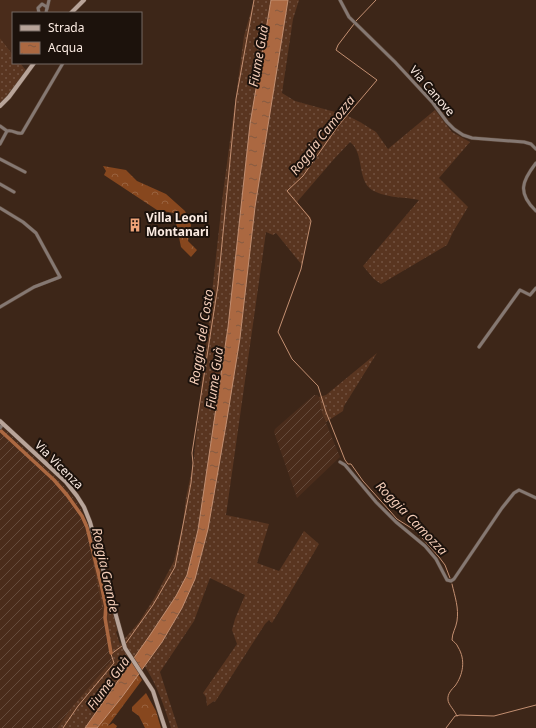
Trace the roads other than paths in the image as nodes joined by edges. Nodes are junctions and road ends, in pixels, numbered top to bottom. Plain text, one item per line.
1 (45, 0) edge
2 (49, 0) edge
3 (84, 0) edge
4 (340, 0) edge
5 (42, 4) junction
6 (48, 9) junction
7 (39, 12) edge
8 (46, 12) edge
9 (72, 12) edge
10 (33, 64) edge
11 (62, 64) edge
12 (0, 106) edge
13 (0, 126) edge
14 (7, 131) junction
15 (0, 144) edge
16 (536, 149) edge
17 (0, 159) edge
18 (536, 163) edge
19 (25, 172) dead end
20 (0, 184) edge
21 (14, 192) dead end
22 (0, 208) edge
23 (536, 211) edge
24 (536, 288) edge
25 (0, 307) edge
26 (479, 347) dead end
27 (1, 424) edge
28 (340, 462) dead end
29 (536, 498) edge
30 (166, 728) edge

1 - 5 street
2 - 6 street
3 - 9 main road
4 - 16 street, Via Canove
5 - 6 street
5 - 7 street
6 - 8 street
10 - 12 main road
11 - 14 street
13 - 14 street
14 - 15 street
17 - 19 street
18 - 23 street
20 - 21 street
22 - 25 street
24 - 26 street
27 - 30 main road, Via Vicenza
28 - 29 street

